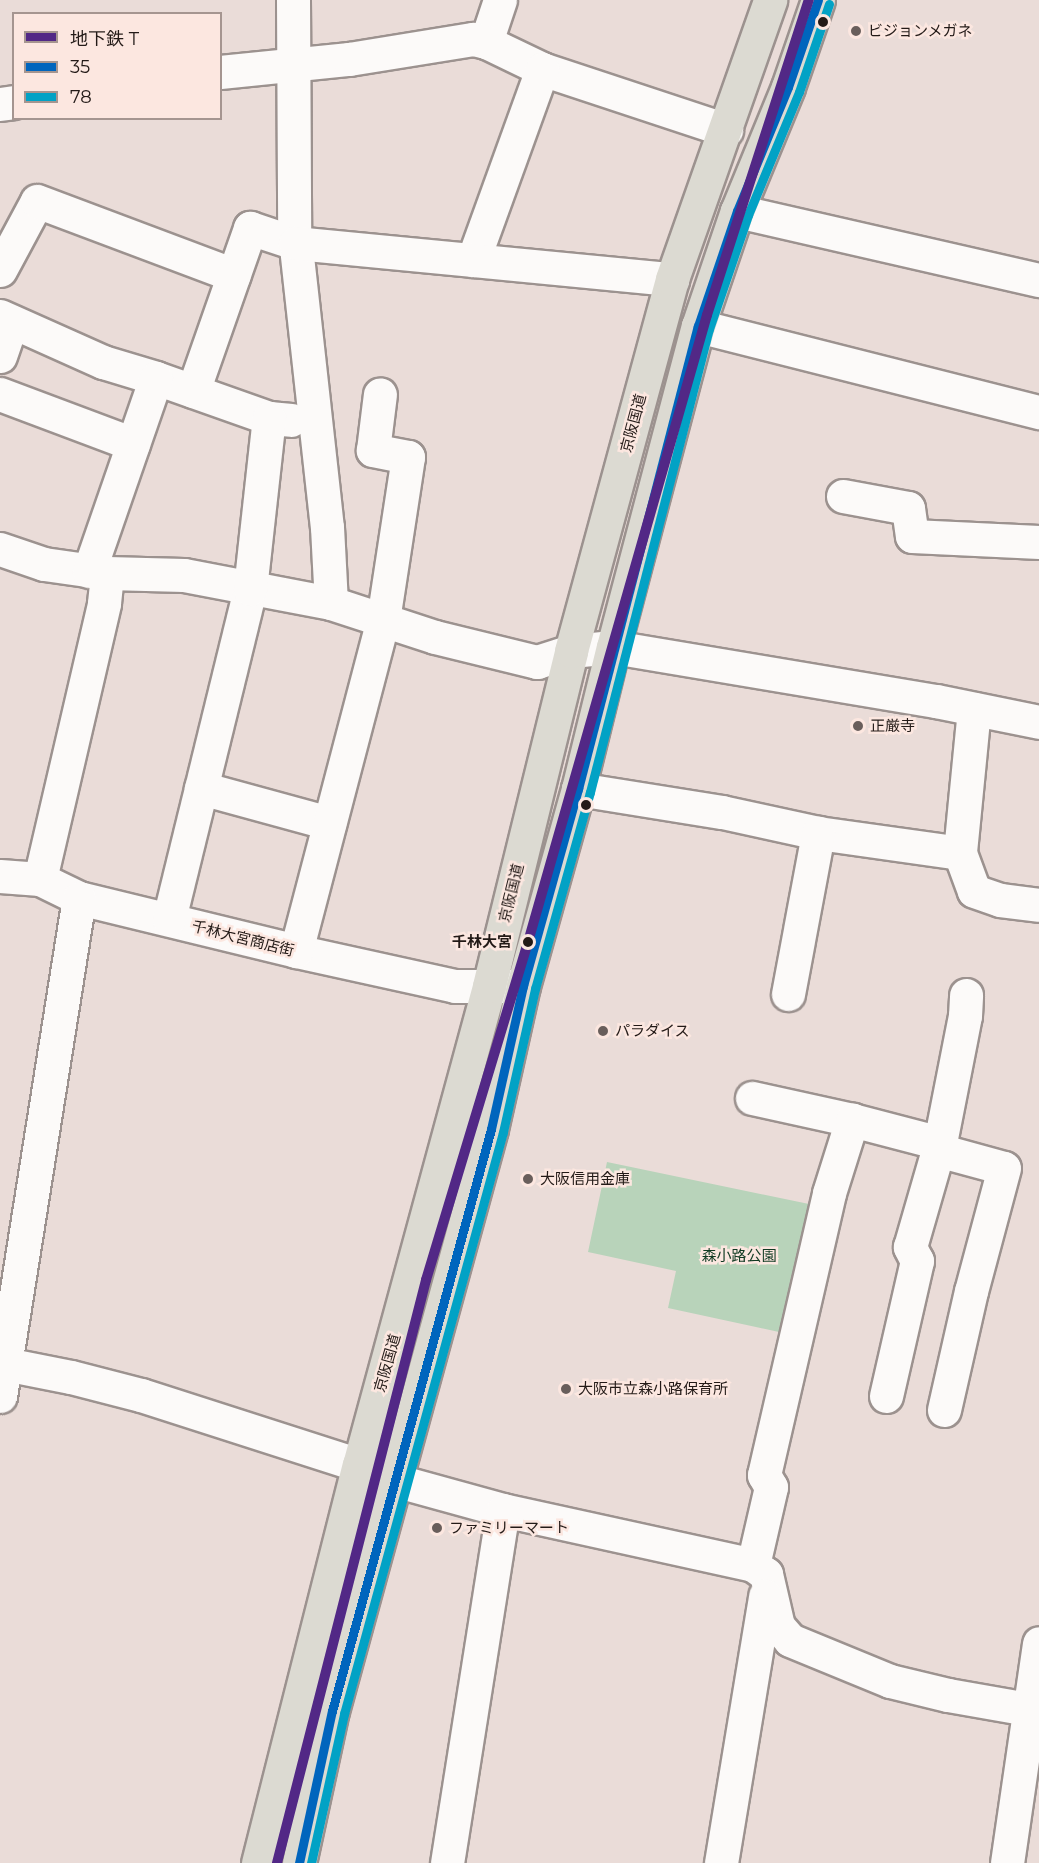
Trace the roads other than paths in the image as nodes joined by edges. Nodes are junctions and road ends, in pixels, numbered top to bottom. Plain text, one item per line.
1 (293, 0) edge
2 (500, 0) edge
3 (770, 0) edge
4 (818, 0) edge
5 (486, 42) junction
6 (291, 63) junction
7 (542, 69) junction
8 (222, 72) edge
9 (726, 130) junction
10 (737, 211) junction
11 (295, 243) junction
12 (473, 260) junction
13 (0, 270) edge
14 (234, 275) junction
15 (672, 279) junction
16 (1039, 280) edge
17 (6, 319) edge
18 (698, 326) junction
19 (0, 357) edge
20 (156, 378) junction
21 (193, 391) junction
22 (0, 394) edge
23 (380, 394) dead end
24 (1039, 412) edge
25 (269, 418) junction
26 (315, 424) junction
27 (133, 444) junction
28 (843, 496) dead end
29 (1039, 542) edge
30 (0, 549) edge
31 (98, 572) junction
32 (250, 589) junction
33 (331, 603) junction
34 (383, 620) junction
35 (613, 647) junction
36 (571, 651) junction
37 (974, 709) junction
38 (1039, 723) edge
39 (201, 788) junction
40 (578, 789) junction
41 (329, 823) junction
42 (818, 832) junction
43 (960, 853) junction
44 (0, 876) edge
45 (40, 879) junction
46 (79, 898) junction
47 (1039, 905) edge
48 (169, 919) junction
49 (296, 951) junction
50 (489, 986) junction
51 (523, 986) junction
52 (788, 994) dead end
53 (966, 995) dead end
54 (752, 1098) dead end
55 (852, 1120) junction
56 (939, 1146) junction
57 (3, 1363) edge
58 (0, 1396) edge
59 (886, 1396) dead end
60 (944, 1410) dead end
61 (359, 1465) junction
62 (394, 1480) junction
63 (503, 1510) junction
64 (760, 1574) junction
65 (1039, 1643) edge
66 (1028, 1709) junction
67 (258, 1863) edge
68 (299, 1863) edge
69 (447, 1863) edge
70 (721, 1863) edge
71 (1007, 1863) edge

1 - 6 street
2 - 5 street
3 - 9 highway, 京阪国道
4 - 10 highway
5 - 6 street
5 - 7 street
6 - 8 street
6 - 11 street
7 - 9 street
7 - 12 street
9 - 15 highway, 京阪国道
10 - 16 street
10 - 18 highway
11 - 12 street
11 - 14 street
11 - 26 street
12 - 15 street
13 - 14 street
14 - 21 street
15 - 36 highway, 京阪国道
17 - 19 street
17 - 20 street
18 - 24 street
18 - 35 highway
20 - 21 street
20 - 27 street
21 - 25 street
22 - 27 street
23 - 34 street
25 - 26 street
25 - 32 street
26 - 33 street
27 - 31 street
28 - 29 street
30 - 31 street
31 - 32 street
31 - 45 street
32 - 33 street
32 - 39 street
33 - 34 street
34 - 36 street
34 - 41 street
35 - 36 street
35 - 37 street
35 - 40 highway
36 - 50 highway, 京阪国道
37 - 38 street
37 - 43 street
39 - 41 street
39 - 48 street
40 - 42 street
40 - 51 highway
41 - 49 street
42 - 43 street
42 - 52 street
43 - 47 street
44 - 45 street, 千林大宮商店街
45 - 46 street, 千林大宮商店街
46 - 48 street, 千林大宮商店街
46 - 57 street
48 - 49 street, 千林大宮商店街
49 - 50 street, 千林大宮商店街
50 - 51 street, 千林大宮商店街
50 - 61 highway, 京阪国道
51 - 62 highway
53 - 56 street
54 - 55 street
55 - 56 street
55 - 64 street
56 - 59 street
56 - 60 street
57 - 58 street
57 - 61 street
61 - 62 street
61 - 67 highway, 京阪国道
62 - 63 street
62 - 68 highway
63 - 64 street
63 - 69 street
64 - 66 street
64 - 70 street
65 - 66 street
66 - 71 street

